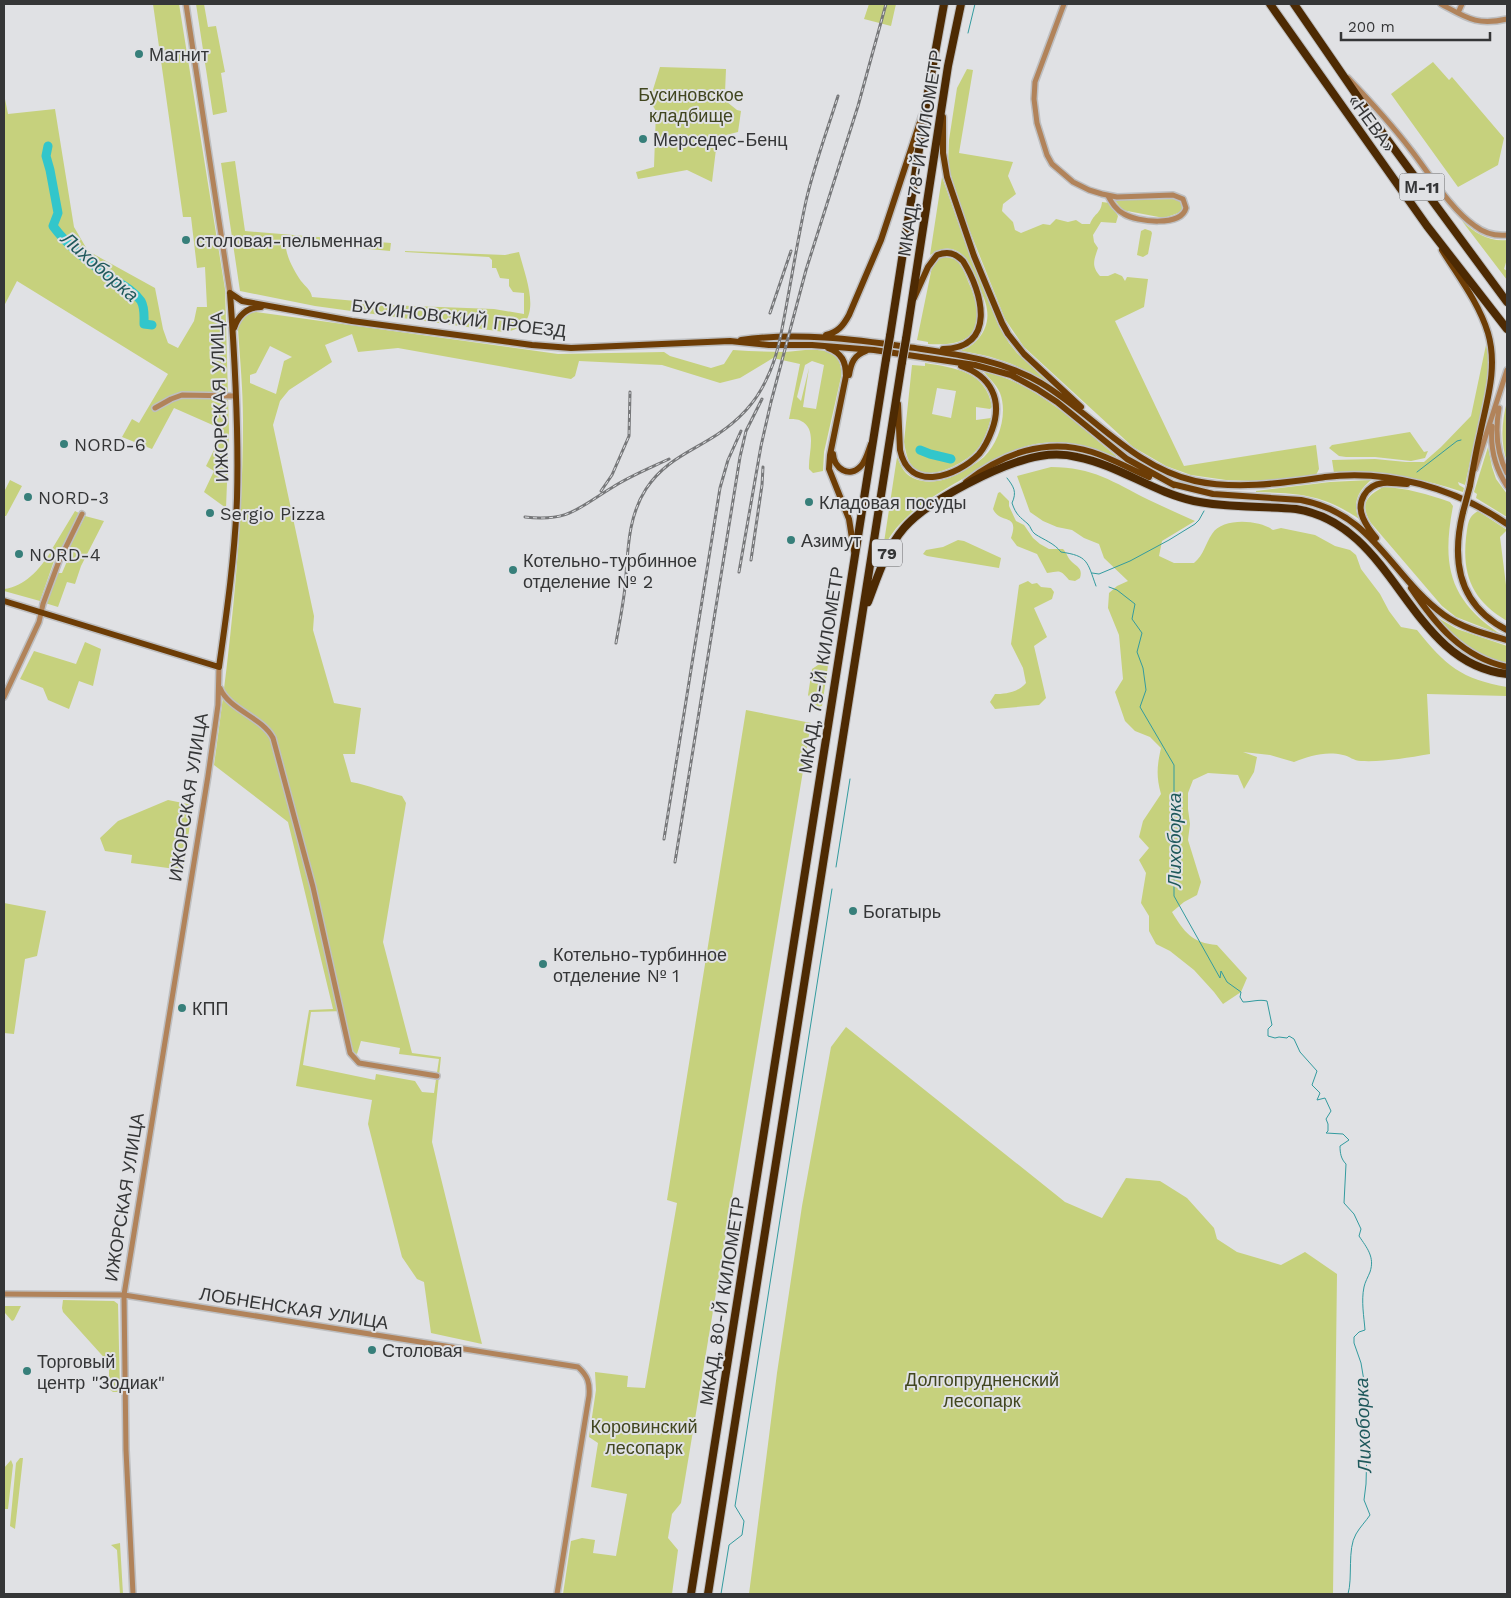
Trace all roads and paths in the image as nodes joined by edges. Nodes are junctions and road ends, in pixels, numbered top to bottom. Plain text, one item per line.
1 (186, 4) edge
2 (944, 4) edge
3 (962, 4) edge
4 (1064, 4) edge
5 (1270, 4) edge
6 (1294, 4) edge
7 (1441, 4) edge
8 (1462, 4) edge
9 (1458, 13) junction
10 (1507, 19) edge
11 (1340, 69) junction
12 (942, 101) junction
13 (926, 102) junction
14 (1108, 196) junction
15 (1427, 226) junction
16 (1507, 235) edge
17 (230, 293) junction
18 (895, 301) joint
19 (1507, 302) edge
20 (911, 306) junction
21 (275, 307) junction
22 (1507, 329) edge
23 (233, 332) junction
24 (820, 337) junction
25 (730, 341) junction
26 (812, 345) junction
27 (874, 350) junction
28 (926, 350) junction
29 (951, 362) junction
30 (1507, 370) edge
31 (1502, 388) junction
32 (897, 392) junction
33 (236, 396) junction
34 (155, 408) dead end
35 (1495, 411) junction
36 (1099, 426) junction
37 (873, 439) junction
38 (1507, 473) edge
39 (1174, 485) junction
40 (1470, 486) junction
41 (1507, 486) edge
42 (1428, 487) junction
43 (952, 493) junction
44 (82, 514) dead end
45 (1507, 524) edge
46 (1386, 553) junction
47 (854, 557) junction
48 (1398, 568) junction
49 (4, 601) edge
50 (41, 613) junction
51 (862, 616) junction
52 (1507, 630) edge
53 (1507, 640) edge
54 (219, 667) junction
55 (1507, 668) edge
56 (1507, 674) edge
57 (219, 686) junction
58 (4, 697) edge
59 (778, 1043) joint
60 (794, 1046) joint
61 (437, 1076) dead end
62 (4, 1294) edge
63 (124, 1295) junction
64 (133, 1594) edge
65 (557, 1594) edge
66 (691, 1594) edge
67 (708, 1594) edge

1 - 17 street, ИЖОРСКАЯ УЛИЦА
2 - 13 highway, МКАД, 78-Й КИЛОМЕТР
3 - 12 highway, МКАД, 78-Й КИЛОМЕТР
4 - 14 street
5 - 15 highway, «НЕВА» / М-11
6 - 11 highway, «НЕВА» / М-11
7 - 9 street
8 - 9 street
9 - 10 street
11 - 16 street
11 - 19 highway, «НЕВА» / М-11
12 - 20 highway, МКАД, 78-Й КИЛОМЕТР
12 - 36 main road
13 - 18 highway, МКАД, 78-Й КИЛОМЕТР
13 - 24 main road
14 - 14 street
15 - 22 highway, «НЕВА» / М-11
15 - 40 main road
17 - 21 main road
17 - 23 main road, ИЖОРСКАЯ УЛИЦА
18 - 37 highway, МКАД, 79-Й КИЛОМЕТР, bridge
20 - 28 main road
20 - 32 highway, МКАД, 79-Й КИЛОМЕТР, bridge
21 - 23 main road
21 - 25 main road, БУСИНОВСКИЙ ПРОЕЗД
23 - 33 main road, ИЖОРСКАЯ УЛИЦА
24 - 25 main road
24 - 28 main road
25 - 26 main road
26 - 27 main road
26 - 47 main road
27 - 29 main road
27 - 37 main road
28 - 36 main road
29 - 32 main road
29 - 39 main road
30 - 31 street
31 - 35 street
31 - 38 street
32 - 51 highway, МКАД, 79-Й КИЛОМЕТР
33 - 34 street
33 - 54 main road, ИЖОРСКАЯ УЛИЦА
35 - 40 street
35 - 41 street
36 - 42 main road
37 - 47 highway, МКАД, 79-Й КИЛОМЕТР
39 - 43 main road
39 - 46 main road
40 - 52 main road, bridge
42 - 45 main road
42 - 46 main road
43 - 51 highway, 79
43 - 56 highway
44 - 50 street
46 - 48 main road
47 - 59 highway, МКАД, 79-Й КИЛОМЕТР
48 - 53 main road
48 - 55 main road
49 - 50 main road
50 - 54 main road
50 - 58 street
51 - 60 highway, МКАД, 79-Й КИЛОМЕТР
54 - 57 street, ИЖОРСКАЯ УЛИЦА
57 - 61 street
57 - 63 street, ИЖОРСКАЯ УЛИЦА
59 - 66 highway, МКАД, 80-Й КИЛОМЕТР
60 - 67 highway, МКАД, 80-Й КИЛОМЕТР
62 - 63 street, ЛОБНЕНСКАЯ УЛИЦА
63 - 64 street, ИЖОРСКАЯ УЛИЦА
63 - 65 street, ЛОБНЕНСКАЯ УЛИЦА

